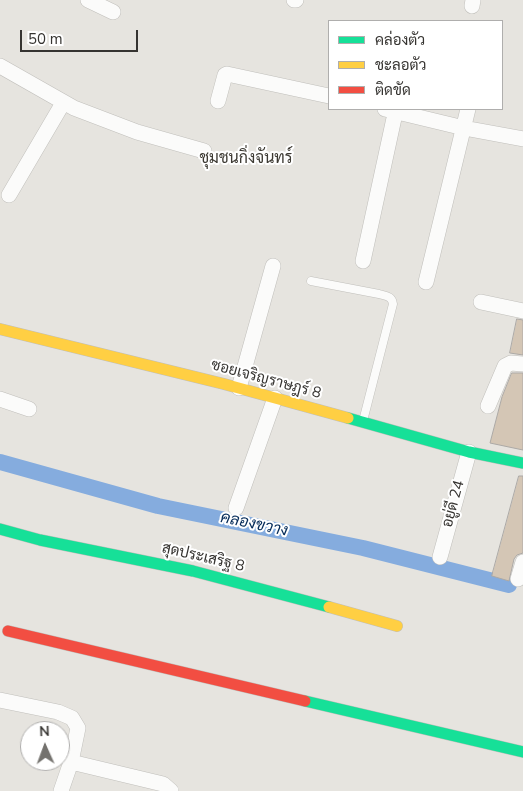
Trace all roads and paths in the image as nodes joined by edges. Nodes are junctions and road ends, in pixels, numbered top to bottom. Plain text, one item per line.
1 (88, 0) edge
2 (113, 12) dead end
3 (0, 66) edge
4 (328, 96) edge
5 (218, 101) dead end
6 (63, 103) junction
7 (392, 110) edge
8 (468, 110) edge
9 (464, 128) junction
10 (523, 139) edge
11 (204, 152) dead end
12 (9, 195) dead end
13 (363, 261) dead end
14 (272, 266) dead end
15 (311, 281) dead end
16 (426, 282) dead end
17 (481, 302) dead end
18 (523, 311) edge
19 (0, 329) edge
20 (523, 364) edge
21 (239, 388) junction
22 (275, 398) junction
23 (0, 399) edge
24 (488, 406) dead end
25 (29, 409) dead end
26 (363, 422) junction
27 (469, 452) junction
28 (523, 464) edge
29 (236, 508) dead end
30 (0, 529) edge
31 (440, 557) dead end
32 (523, 562) edge
33 (518, 579) dead end
34 (397, 626) dead end
35 (8, 631) dead end
36 (0, 700) edge
37 (523, 752) edge
38 (71, 762) junction
39 (61, 791) edge
40 (171, 791) edge

1 - 2 street
3 - 6 street
4 - 5 street
6 - 11 street
6 - 12 street
7 - 9 street
7 - 13 street
8 - 9 street
9 - 10 street
9 - 16 street
14 - 21 street
15 - 26 lane
17 - 18 street
19 - 21 street, ซอยเจริญราษฎร์ 8
20 - 24 street
21 - 22 street, ซอยเจริญราษฎร์ 8
22 - 26 street, ซอยเจริญราษฎร์ 8
22 - 29 street
23 - 25 street
26 - 27 street, ซอยเจริญราษฎร์ 8
27 - 28 street, ซอยเจริญราษฎร์ 8
27 - 31 street, อยู่ดี 24
30 - 34 street, สุดประเสริฐ 8
32 - 33 street
35 - 37 street
36 - 38 street
38 - 39 street
38 - 40 street

